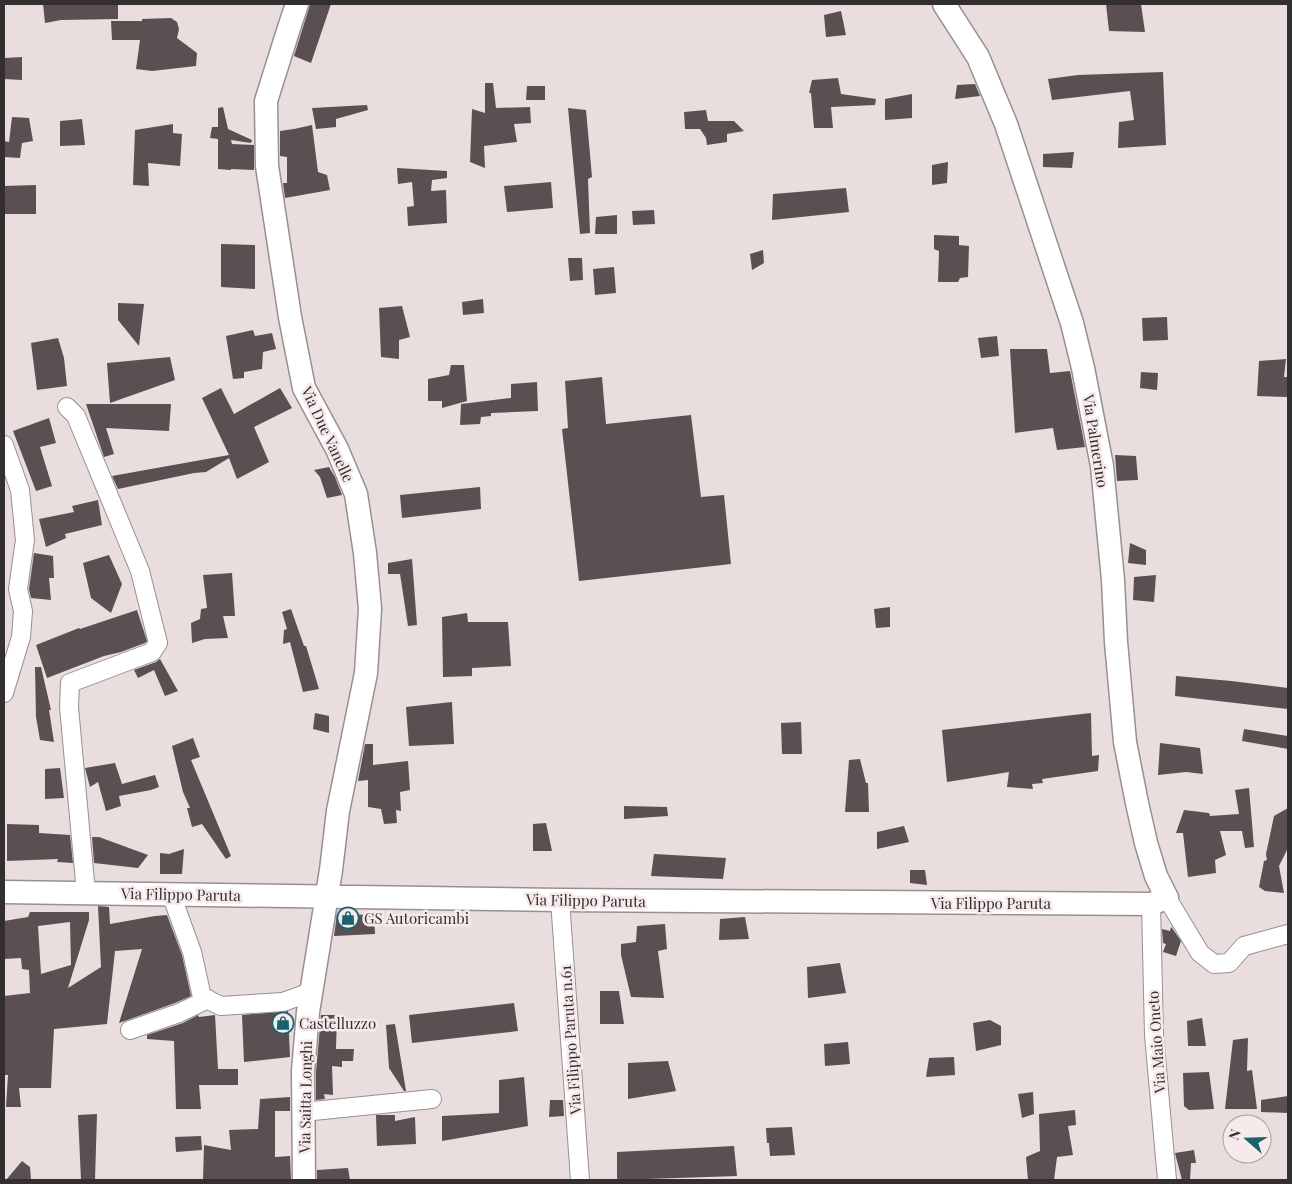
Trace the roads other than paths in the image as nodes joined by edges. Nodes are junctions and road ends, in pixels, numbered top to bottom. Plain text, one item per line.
1 (298, 4) edge
2 (944, 4) edge
3 (67, 406) dead end
4 (4, 445) edge
5 (4, 693) edge
6 (4, 892) edge
7 (86, 893) junction
8 (170, 894) junction
9 (326, 896) junction
10 (560, 900) junction
11 (1159, 901) junction
12 (1288, 934) edge
13 (311, 992) junction
14 (208, 1000) junction
15 (130, 1030) dead end
16 (432, 1099) dead end
17 (303, 1112) junction
18 (304, 1180) edge
19 (580, 1180) edge
20 (1167, 1180) edge

1 - 9 street, Via Due Vanelle
2 - 11 street, Via Palmerino
3 - 7 street
4 - 5 street
6 - 7 street, Via Filippo Paruta
7 - 8 street, Via Filippo Paruta
8 - 9 street, Via Filippo Paruta
8 - 14 street
9 - 10 street, Via Filippo Paruta
9 - 13 street, Via Saitta Longhi
10 - 11 street, Via Filippo Paruta
10 - 19 street, Via Filippo Paruta n.61
11 - 12 street
11 - 20 street, Via Maio Oneto
13 - 14 street
13 - 17 street, Via Saitta Longhi
14 - 15 street
16 - 17 street
17 - 18 street, Via Saitta Longhi

